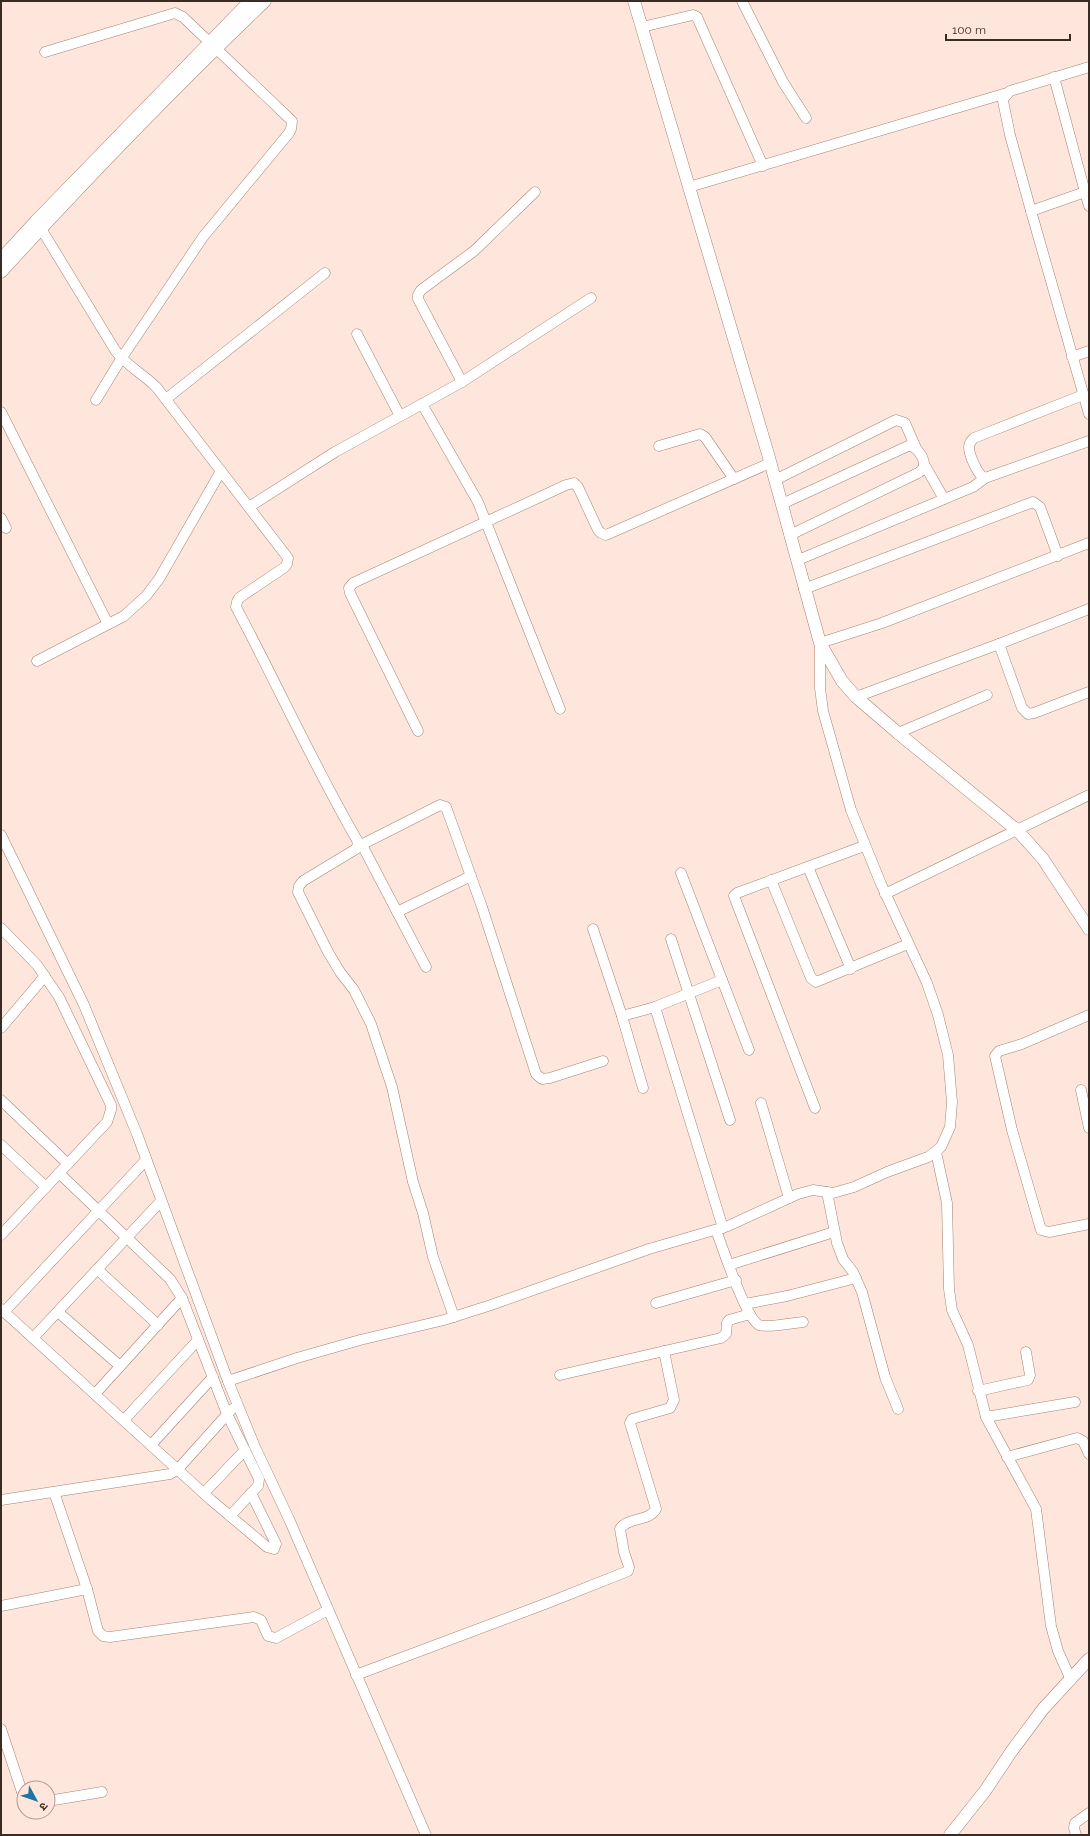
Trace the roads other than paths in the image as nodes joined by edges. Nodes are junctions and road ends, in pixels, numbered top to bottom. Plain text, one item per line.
1 (250, 1) edge
2 (265, 1) edge
3 (634, 1) edge
4 (742, 1) edge
5 (642, 27) junction
6 (212, 46) junction
7 (45, 52) dead end
8 (1089, 66) edge
9 (1054, 77) junction
10 (1006, 93) junction
11 (806, 118) dead end
12 (763, 166) junction
13 (689, 187) junction
14 (535, 192) dead end
15 (1087, 192) edge
16 (1089, 206) edge
17 (1030, 211) junction
18 (38, 224) junction
19 (1, 259) edge
20 (1, 272) edge
21 (325, 273) dead end
22 (592, 298) dead end
23 (357, 334) dead end
24 (1089, 351) edge
25 (1072, 357) junction
26 (121, 359) junction
27 (462, 382) junction
28 (1083, 395) junction
29 (166, 399) junction
30 (96, 400) dead end
31 (422, 404) junction
32 (1, 412) edge
33 (1089, 414) edge
34 (400, 416) junction
35 (1089, 441) edge
36 (659, 446) dead end
37 (916, 448) junction
38 (770, 463) junction
39 (924, 464) junction
40 (221, 471) junction
41 (985, 478) junction
42 (734, 479) junction
43 (775, 480) junction
44 (944, 499) junction
45 (782, 504) junction
46 (249, 507) junction
47 (1, 518) edge
48 (486, 522) junction
49 (6, 528) dead end
50 (790, 535) junction
51 (1089, 544) edge
52 (1058, 556) junction
53 (798, 560) junction
54 (804, 589) junction
55 (1089, 609) edge
56 (108, 624) junction
57 (820, 643) junction
58 (999, 644) junction
59 (37, 661) dead end
60 (1089, 692) edge
61 (987, 695) dead end
62 (856, 697) junction
63 (560, 709) dead end
64 (418, 731) dead end
65 (898, 733) junction
66 (1089, 795) edge
67 (1018, 831) junction
68 (1, 835) edge
69 (360, 846) junction
70 (864, 846) junction
71 (808, 867) junction
72 (681, 873) dead end
73 (471, 876) junction
74 (771, 880) junction
75 (885, 894) junction
76 (397, 912) junction
77 (1, 928) edge
78 (592, 929) dead end
79 (1089, 929) edge
80 (671, 939) dead end
81 (908, 944) junction
82 (426, 967) dead end
83 (850, 969) junction
84 (45, 976) junction
85 (722, 980) junction
86 (688, 994) junction
87 (655, 1006) junction
88 (1089, 1015) edge
89 (622, 1016) junction
90 (1, 1028) edge
91 (749, 1050) dead end
92 (603, 1061) dead end
93 (643, 1088) dead end
94 (1081, 1090) dead end
95 (1, 1100) edge
96 (761, 1103) dead end
97 (815, 1108) dead end
98 (730, 1120) dead end
99 (1089, 1128) edge
100 (1, 1145) edge
101 (936, 1152) junction
102 (146, 1160) junction
103 (68, 1164) junction
104 (59, 1173) junction
105 (46, 1187) junction
106 (827, 1192) junction
107 (789, 1198) junction
108 (161, 1201) junction
109 (98, 1210) junction
110 (1089, 1224) edge
111 (719, 1229) junction
112 (834, 1232) junction
113 (1, 1236) edge
114 (127, 1238) junction
115 (729, 1265) junction
116 (97, 1269) junction
117 (856, 1278) junction
118 (736, 1280) junction
119 (182, 1298) junction
120 (656, 1303) dead end
121 (745, 1304) junction
122 (3, 1311) edge
123 (58, 1312) junction
124 (750, 1314) junction
125 (454, 1317) junction
126 (803, 1322) dead end
127 (158, 1325) junction
128 (34, 1338) junction
129 (198, 1340) junction
130 (664, 1351) junction
131 (1026, 1352) dead end
132 (120, 1366) junction
133 (560, 1375) dead end
134 (213, 1377) junction
135 (228, 1381) junction
136 (978, 1391) junction
137 (95, 1394) junction
138 (1074, 1402) dead end
139 (237, 1403) junction
140 (898, 1409) dead end
141 (227, 1414) junction
142 (986, 1417) junction
143 (124, 1420) junction
144 (151, 1445) junction
145 (245, 1450) junction
146 (1089, 1454) edge
147 (1007, 1457) junction
148 (178, 1469) junction
149 (54, 1492) junction
150 (204, 1493) junction
151 (251, 1493) junction
152 (1, 1500) edge
153 (230, 1516) junction
154 (87, 1589) junction
155 (1, 1606) edge
156 (328, 1610) junction
157 (1089, 1659) edge
158 (356, 1675) junction
159 (1071, 1680) junction
160 (1, 1729) edge
161 (18, 1780) edge
162 (102, 1792) dead end
163 (56, 1800) edge
164 (1089, 1812) edge
165 (426, 1835) edge
166 (950, 1835) edge
167 (1076, 1835) edge

1 - 6 street
2 - 6 street
3 - 5 street
4 - 11 street
5 - 12 street
5 - 13 street
6 - 7 street
6 - 18 street
6 - 26 street
8 - 9 street
9 - 10 street
9 - 15 street
10 - 12 street
10 - 17 street
12 - 13 street
13 - 38 street
14 - 27 street
15 - 16 street
15 - 17 street
17 - 25 street
18 - 19 street
18 - 20 street
18 - 26 street
21 - 29 street
22 - 27 street
23 - 34 street
24 - 25 street
25 - 28 street
26 - 29 street
26 - 30 street
27 - 31 street
28 - 33 street
28 - 41 street
29 - 40 street
31 - 34 street
31 - 48 street
32 - 56 street
34 - 46 street
35 - 41 street
36 - 42 street
37 - 39 street
37 - 43 street
37 - 45 street
38 - 42 street
38 - 43 street
39 - 44 street
39 - 50 street
40 - 46 street
40 - 56 street
41 - 44 street
42 - 48 street
43 - 45 street
44 - 53 street
45 - 50 street
46 - 69 street
47 - 49 street
48 - 63 street
48 - 64 street
50 - 53 street
51 - 52 street
52 - 54 street
52 - 57 street
53 - 54 street
54 - 57 street
55 - 58 street
56 - 59 street
57 - 62 street
57 - 70 street
58 - 60 street
58 - 62 street
61 - 65 street
62 - 65 street
65 - 67 street
66 - 67 street
67 - 75 street
67 - 79 street
68 - 102 street
69 - 73 street
69 - 76 street
69 - 125 street
70 - 71 street
70 - 75 street
71 - 74 street
71 - 83 street
72 - 85 street
73 - 76 street
73 - 92 street
74 - 83 street
74 - 97 street
75 - 81 street
76 - 82 street
77 - 84 street
78 - 89 street
80 - 86 street
81 - 83 street
81 - 101 street
84 - 90 street
84 - 103 street
85 - 86 street
85 - 91 street
86 - 87 street
86 - 98 street
87 - 89 street
87 - 111 street
88 - 110 street
89 - 93 street
94 - 99 street
95 - 103 street
96 - 107 street
100 - 105 street
101 - 106 street
101 - 136 street
102 - 108 street
102 - 109 street
103 - 104 street
104 - 105 street
104 - 109 street
105 - 113 street
106 - 107 street
106 - 112 street
107 - 111 street
108 - 114 street
108 - 135 street
109 - 114 street
109 - 122 street
111 - 115 street
111 - 125 street
112 - 115 street
112 - 117 street
114 - 116 street
114 - 119 street
115 - 118 street
116 - 123 street
116 - 127 street
117 - 121 street
117 - 140 street
118 - 120 street
118 - 121 street
119 - 127 street
119 - 129 street
121 - 124 street
122 - 128 street
123 - 128 street
123 - 132 street
124 - 126 street
124 - 130 street
125 - 135 street
127 - 132 street
128 - 137 street
129 - 134 street
129 - 143 street
130 - 133 street
130 - 158 street
131 - 136 street
132 - 137 street
134 - 141 street
134 - 144 street
135 - 139 street
136 - 142 street
137 - 143 street
138 - 142 street
139 - 141 street
139 - 156 street
141 - 145 street
141 - 148 street
142 - 147 street
143 - 144 street
144 - 148 street
145 - 150 street
145 - 151 street
146 - 147 street
147 - 159 street
148 - 149 street
148 - 150 street
149 - 152 street
149 - 154 street
150 - 153 street
151 - 153 street
151 - 153 street
154 - 155 street
154 - 156 street
156 - 158 street
157 - 159 street
158 - 165 street
159 - 166 street
160 - 161 street
162 - 163 street
164 - 167 street

